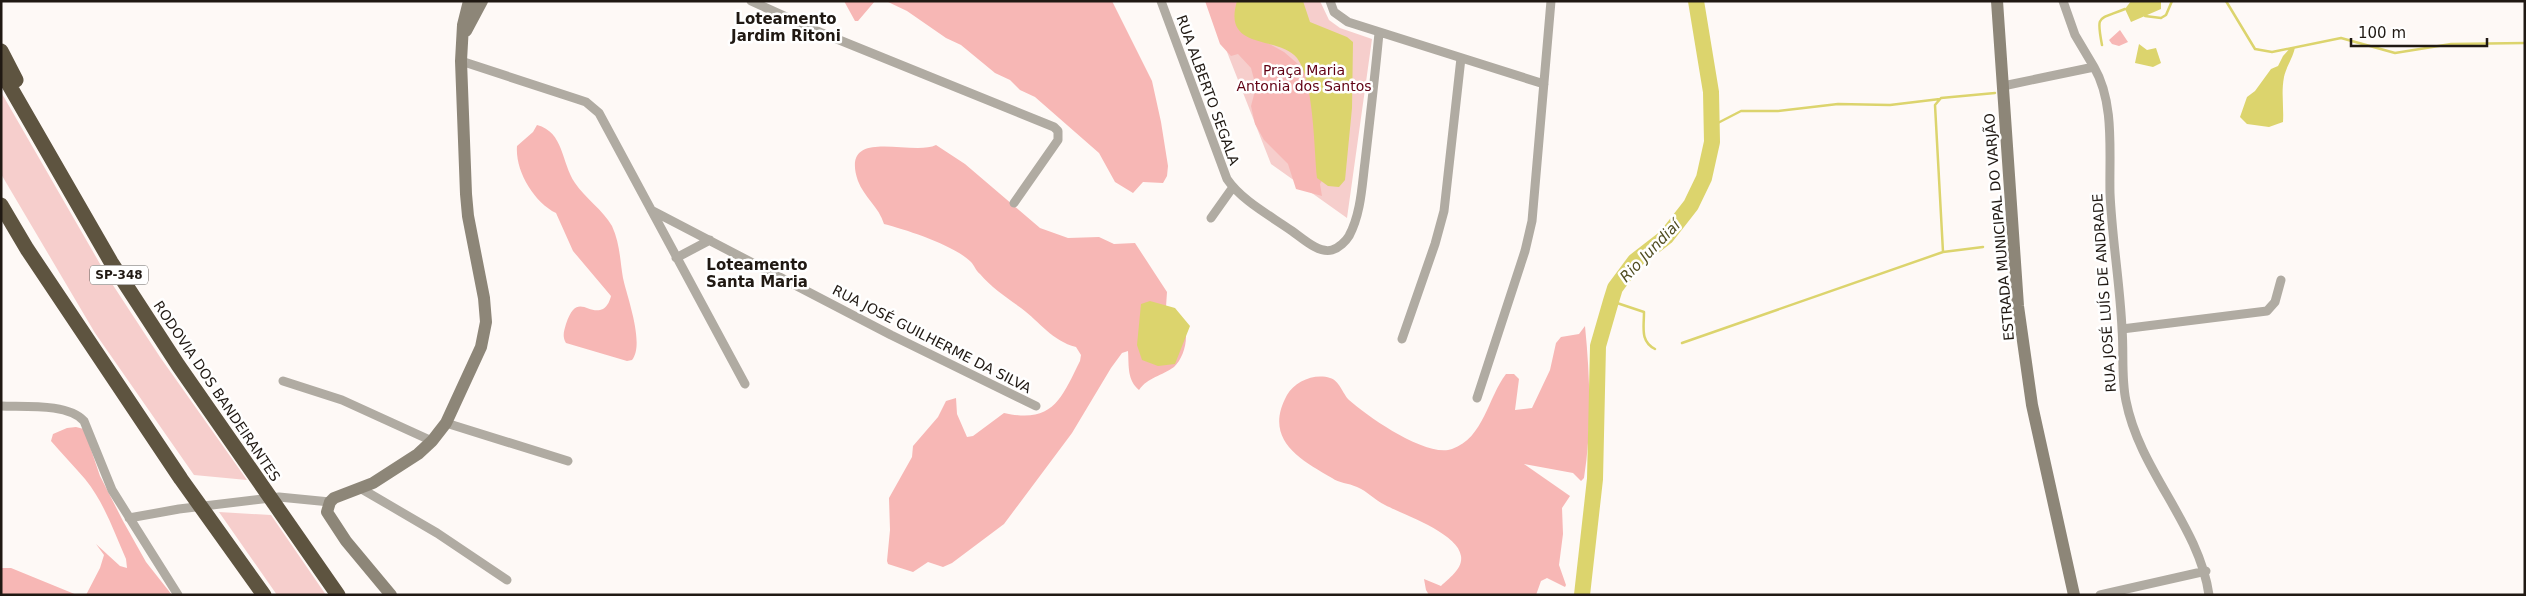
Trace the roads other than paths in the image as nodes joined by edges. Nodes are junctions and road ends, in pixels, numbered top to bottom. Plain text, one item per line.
1 (469, 1) edge
2 (482, 1) edge
3 (751, 1) edge
4 (1160, 1) edge
5 (1330, 1) edge
6 (1551, 1) edge
7 (1997, 1) edge
8 (2063, 1) edge
9 (1379, 33) junction
10 (462, 40) junction
11 (1, 51) edge
12 (1460, 58) junction
13 (461, 61) junction
14 (2094, 67) junction
15 (1, 71) edge
16 (1544, 84) junction
17 (2003, 86) junction
18 (38, 138) junction
19 (1233, 187) junction
20 (1014, 204) dead end
21 (1, 205) edge
22 (651, 209) junction
23 (1211, 218) dead end
24 (710, 240) junction
25 (676, 258) junction
26 (2281, 280) dead end
27 (2122, 329) junction
28 (1402, 339) dead end
29 (283, 381) dead end
30 (745, 384) dead end
31 (1477, 398) dead end
32 (1, 406) edge
33 (1036, 406) dead end
34 (446, 423) junction
35 (432, 441) junction
36 (568, 461) dead end
37 (360, 488) junction
38 (330, 502) junction
39 (129, 518) junction
40 (2206, 571) junction
41 (507, 580) dead end
42 (178, 595) edge
43 (264, 595) edge
44 (338, 595) edge
45 (391, 595) edge
46 (2074, 595) edge
47 (2100, 595) edge
48 (2209, 595) edge

1 - 10 street
2 - 10 street
3 - 20 street
4 - 19 street, RUA ALBERTO SEGALA
5 - 9 street
6 - 16 street
7 - 17 street, ESTRADA MUNICIPAL DO VARJÃO
8 - 14 street, RUA JOSÉ LUÍS DE ANDRADE
9 - 12 street
9 - 19 street, RUA ALBERTO SEGALA
10 - 13 street
11 - 18 highway
12 - 16 street
12 - 28 street
13 - 22 street
13 - 34 street
14 - 17 street
14 - 27 street, RUA JOSÉ LUÍS DE ANDRADE
15 - 18 highway, RODOVIA DOS BANDEIRANTES / SP-348
16 - 31 street
17 - 46 street, ESTRADA MUNICIPAL DO VARJÃO
18 - 44 highway, RODOVIA DOS BANDEIRANTES / SP-348
19 - 23 street
21 - 43 highway
22 - 24 street, RUA JOSÉ GUILHERME DA SILVA
22 - 25 street
24 - 25 street
24 - 33 street, RUA JOSÉ GUILHERME DA SILVA
25 - 30 street
26 - 27 street
27 - 40 street, RUA JOSÉ LUÍS DE ANDRADE
29 - 35 street
32 - 39 street
34 - 35 street
34 - 36 street
35 - 37 street
37 - 38 street
37 - 41 street
38 - 39 street
38 - 45 street
39 - 42 street
40 - 47 street
40 - 48 street, RUA JOSÉ LUÍS DE ANDRADE

